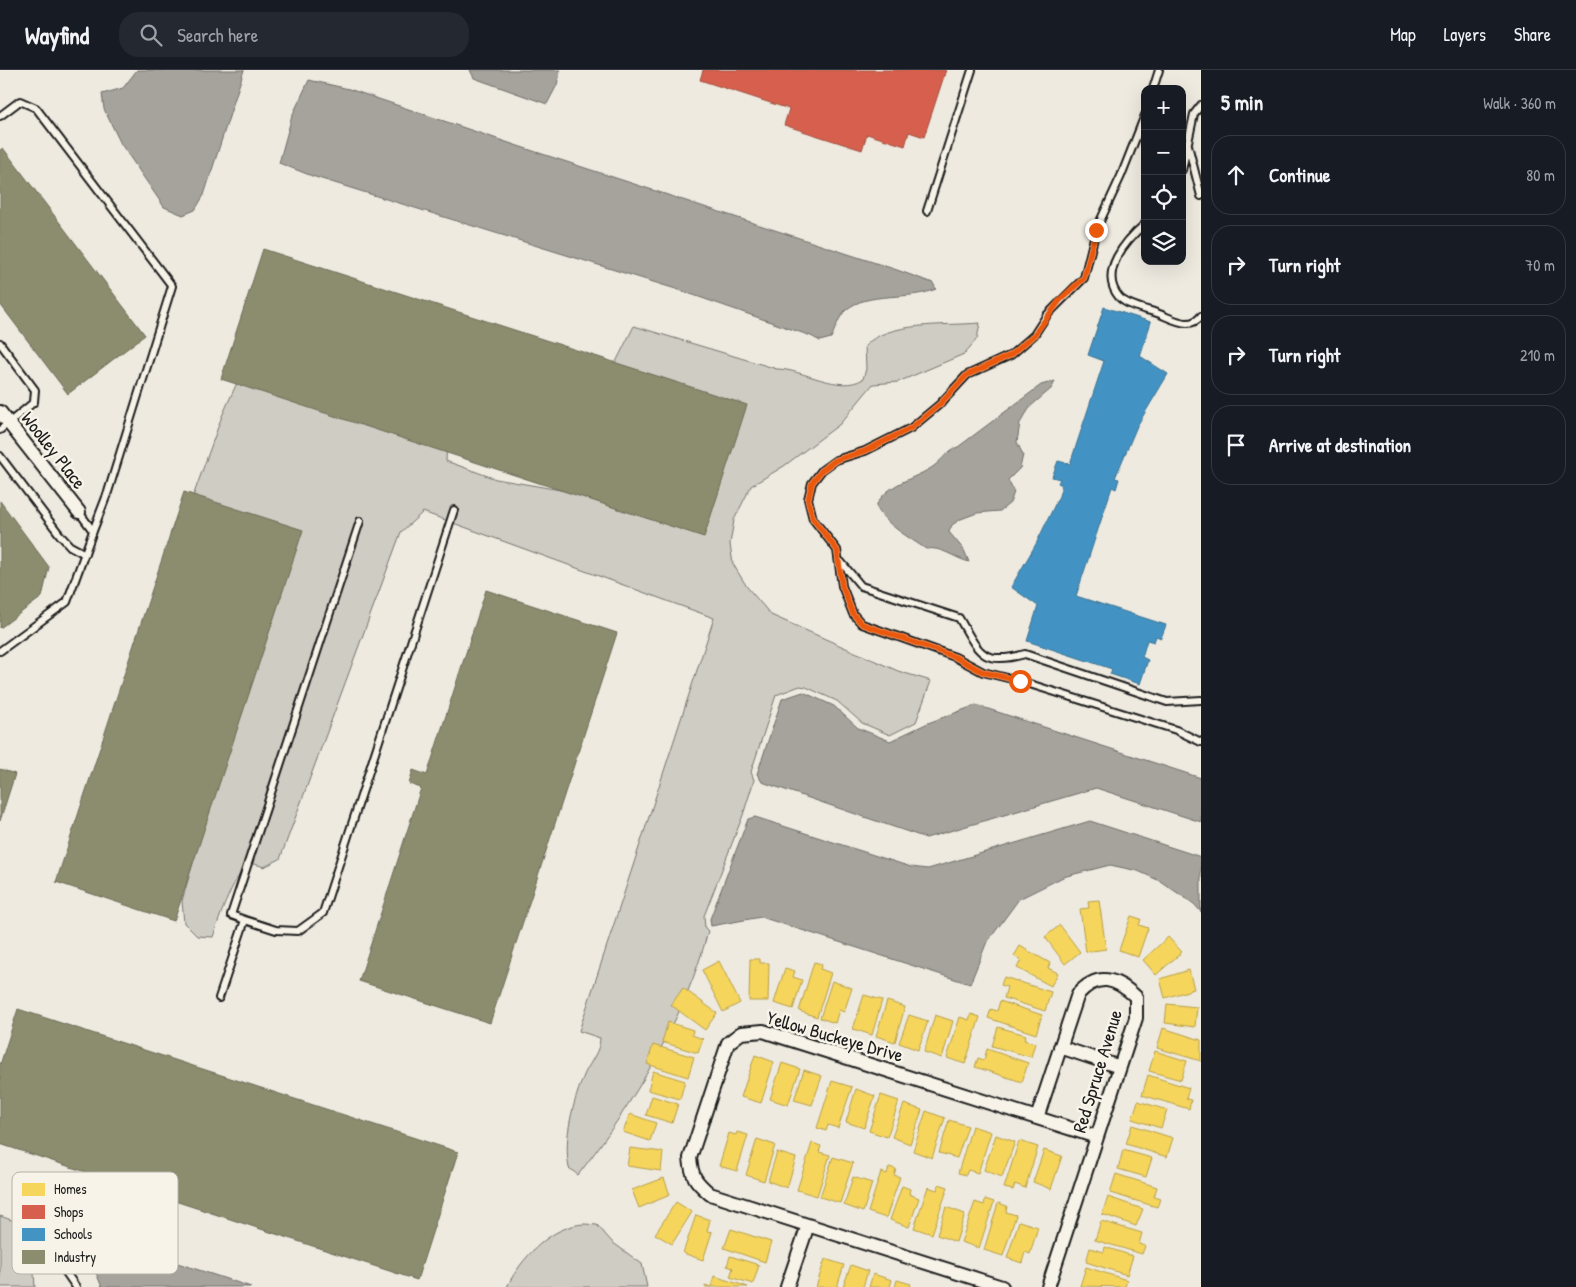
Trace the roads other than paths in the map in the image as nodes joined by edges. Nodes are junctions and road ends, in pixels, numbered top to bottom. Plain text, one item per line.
1 (972, 70) edge
2 (1159, 70) edge
3 (1154, 85) edge
4 (1201, 105) edge
5 (0, 116) edge
6 (1141, 125) edge
7 (1187, 141) junction
8 (1186, 147) edge
9 (1201, 196) edge
10 (927, 211) dead end
11 (1141, 228) edge
12 (1201, 316) edge
13 (0, 342) edge
14 (0, 412) edge
15 (5, 427) edge
16 (0, 456) edge
17 (454, 510) dead end
18 (79, 512) joint
19 (360, 521) dead end
20 (93, 531) junction
21 (85, 554) junction
22 (840, 561) junction
23 (0, 651) edge
24 (1201, 700) edge
25 (1201, 742) edge
26 (245, 920) junction
27 (219, 998) dead end
28 (1060, 1047) junction
29 (1120, 1067) junction
30 (1037, 1118) junction
31 (1097, 1136) junction
32 (808, 1225) junction
33 (67, 1274) edge
34 (76, 1287) edge
35 (787, 1287) edge
36 (1002, 1287) edge
37 (1048, 1287) edge

1 - 10 lane
2 - 3 lane
4 - 7 lane
5 - 20 lane
6 - 22 lane
7 - 8 lane
7 - 9 lane
11 - 12 lane
13 - 15 lane
14 - 15 street, Woolley Place
15 - 18 street, Woolley Place
16 - 21 lane
17 - 26 lane
18 - 20 lane
19 - 26 lane
20 - 21 lane
21 - 23 lane
22 - 24 lane
22 - 25 lane
26 - 27 lane
28 - 29 street
28 - 29 street, Red Spruce Avenue
28 - 30 street, Red Spruce Avenue
29 - 31 street, Red Spruce Avenue
30 - 31 street, Yellow Buckeye Drive
30 - 32 street, Yellow Buckeye Drive
31 - 37 street, Red Spruce Avenue
32 - 35 street
32 - 36 street, Yellow Buckeye Drive
33 - 34 lane

